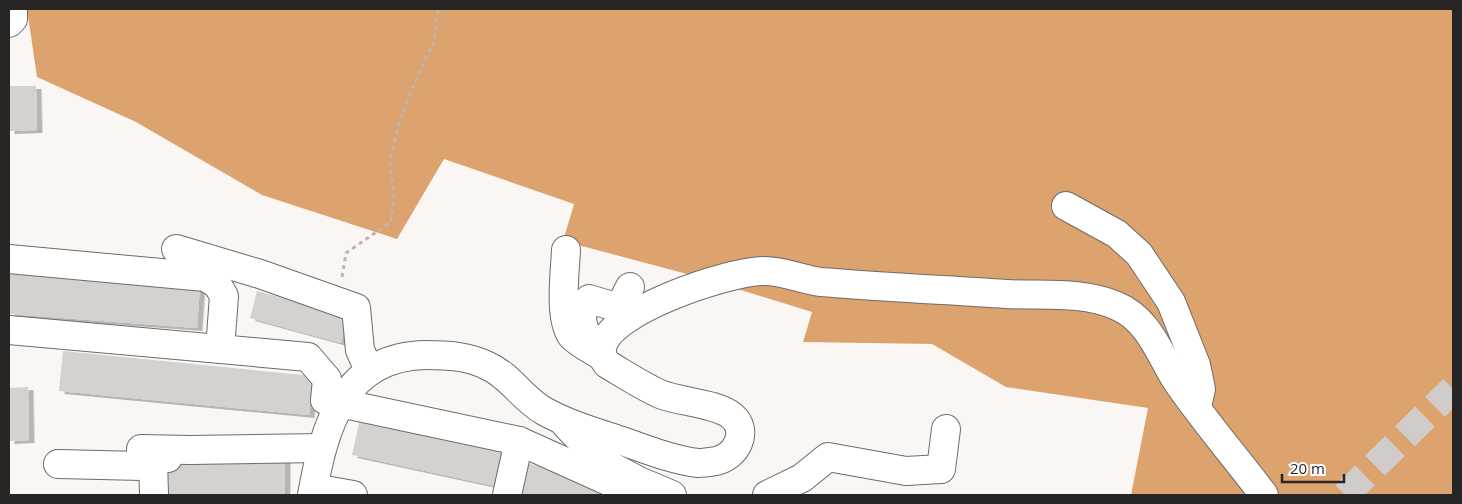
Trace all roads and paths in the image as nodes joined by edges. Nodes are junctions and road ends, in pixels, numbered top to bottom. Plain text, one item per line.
1 (13, 9) edge
2 (438, 9) edge
3 (9, 23) edge
4 (1066, 206) dead end
5 (176, 249) dead end
6 (566, 250) dead end
7 (9, 259) edge
8 (630, 287) dead end
9 (337, 300) junction
10 (9, 330) edge
11 (220, 349) junction
12 (599, 354) junction
13 (369, 370) junction
14 (339, 405) junction
15 (1197, 407) junction
16 (560, 418) junction
17 (946, 429) dead end
18 (519, 440) junction
19 (322, 448) junction
20 (292, 456) dead end
21 (58, 464) dead end
22 (313, 492) edge
23 (154, 495) edge
24 (353, 495) edge
25 (507, 495) edge
26 (640, 495) edge
27 (672, 495) edge
28 (767, 495) edge
29 (1264, 495) edge

1 - 3 street
2 - 9 path
4 - 15 street
5 - 9 street
6 - 12 street
7 - 11 street
8 - 12 street
9 - 13 street
10 - 11 street
11 - 14 street
12 - 15 street
12 - 16 street
13 - 14 street
13 - 16 street
14 - 18 street
14 - 19 street
15 - 29 street
16 - 27 street
17 - 28 street
18 - 25 street
18 - 26 street
19 - 21 street
19 - 22 street
20 - 23 street
22 - 24 street

